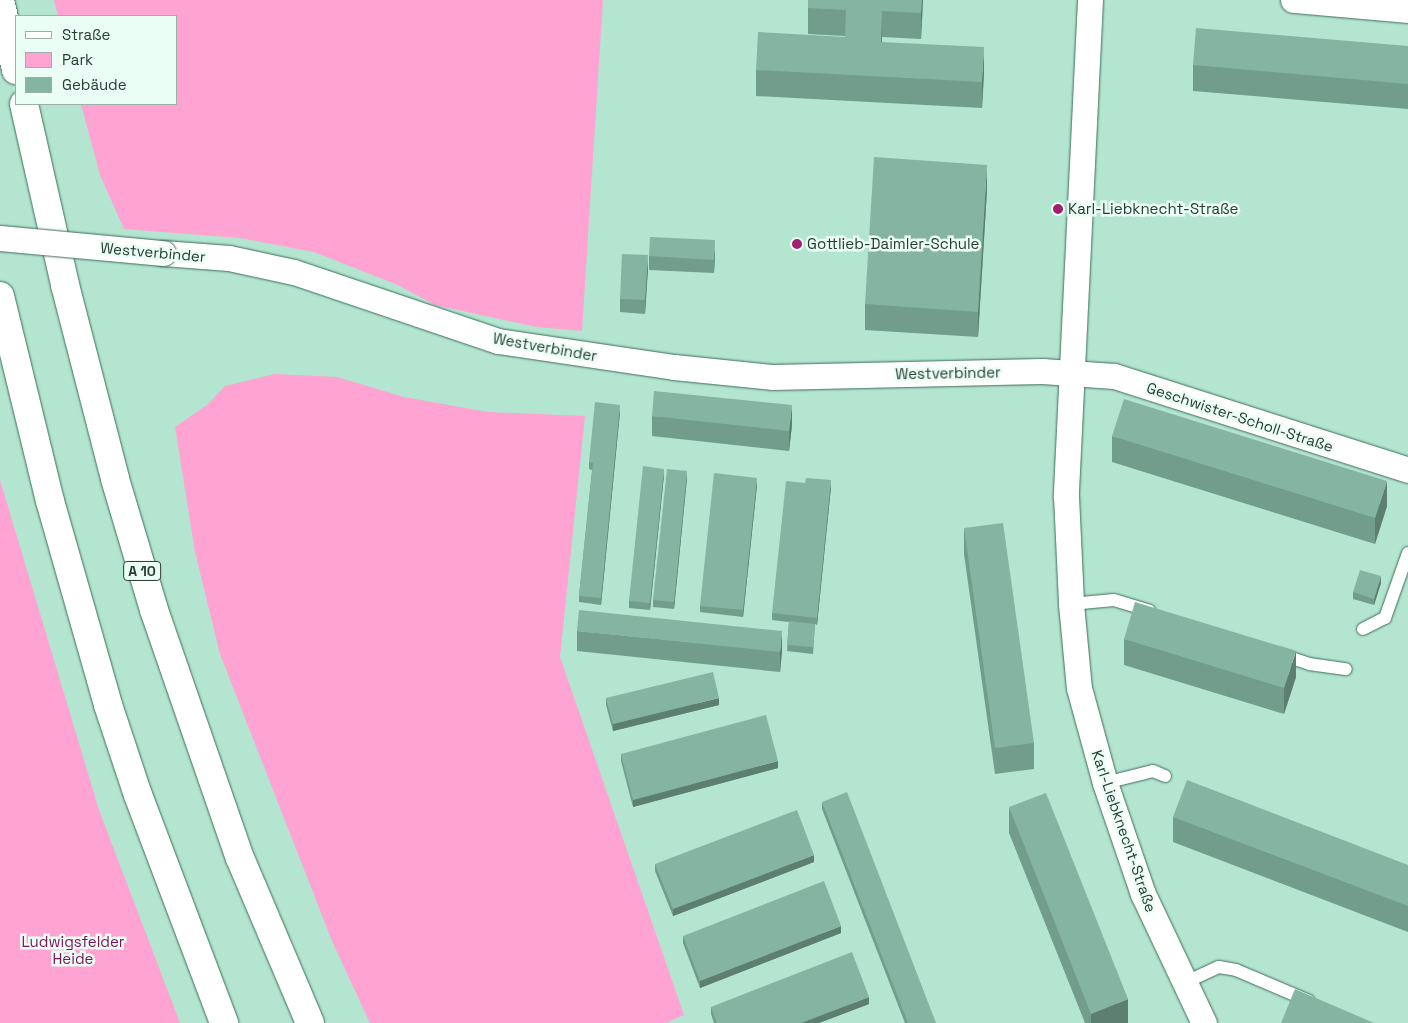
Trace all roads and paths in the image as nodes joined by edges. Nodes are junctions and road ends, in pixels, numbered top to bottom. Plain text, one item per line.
1 (0, 0) edge
2 (1090, 0) edge
3 (1293, 0) edge
4 (1408, 10) edge
5 (15, 66) edge
6 (24, 105) edge
7 (0, 238) edge
8 (0, 296) edge
9 (1071, 374) junction
10 (1408, 470) edge
11 (1408, 553) edge
12 (1071, 604) junction
13 (1161, 615) edge
14 (1363, 629) dead end
15 (1269, 651) edge
16 (1346, 669) dead end
17 (1165, 776) dead end
18 (1105, 783) junction
19 (1184, 983) junction
20 (1318, 1005) edge
21 (224, 1023) edge
22 (310, 1023) edge
23 (1204, 1023) edge

1 - 5 highway
2 - 9 street, Karl-Liebknecht-Straße
3 - 4 street
6 - 22 highway, A 10
7 - 9 street, Westverbinder, bridge
8 - 21 highway
9 - 10 street, Geschwister-Scholl-Straße
9 - 12 street, Karl-Liebknecht-Straße
11 - 14 lane
12 - 13 lane
12 - 18 street, Karl-Liebknecht-Straße
15 - 16 lane
17 - 18 lane
18 - 19 street, Karl-Liebknecht-Straße
19 - 20 lane
19 - 23 street, Karl-Liebknecht-Straße

